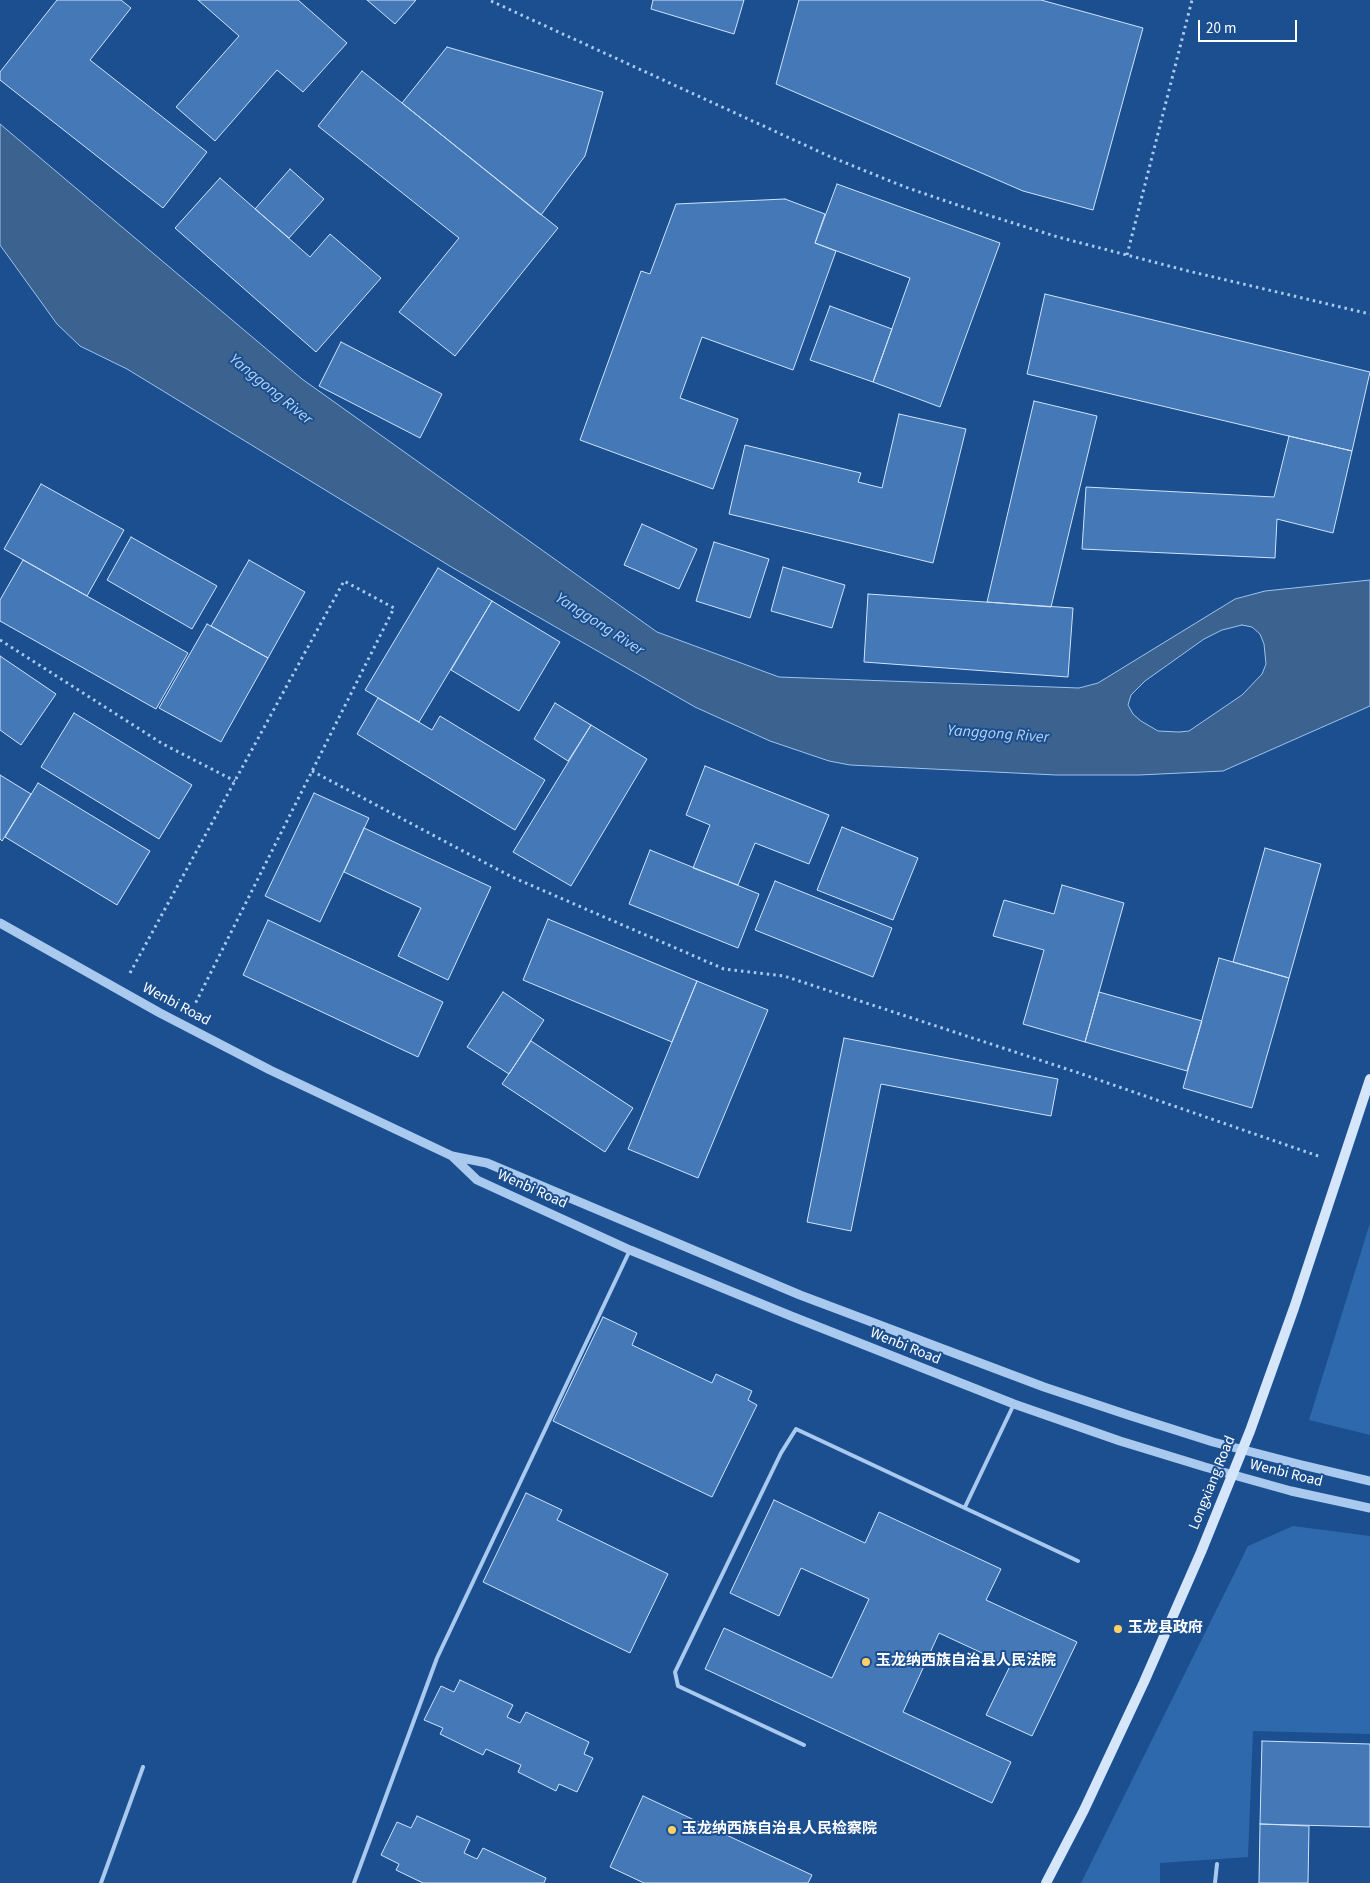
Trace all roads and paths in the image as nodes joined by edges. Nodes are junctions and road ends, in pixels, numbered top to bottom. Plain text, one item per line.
1 (1192, 0) edge
2 (491, 1) edge
3 (1127, 255) junction
4 (1370, 314) edge
5 (0, 640) edge
6 (312, 771) junction
7 (235, 781) junction
8 (0, 922) edge
9 (120, 991) junction
10 (184, 1025) junction
11 (1370, 1079) edge
12 (452, 1156) junction
13 (1342, 1165) junction
14 (630, 1250) junction
15 (1014, 1404) junction
16 (1242, 1449) junction
17 (1232, 1475) junction
18 (1370, 1481) edge
19 (965, 1507) junction
20 (1370, 1508) edge
21 (1078, 1561) dead end
22 (804, 1745) dead end
23 (143, 1767) dead end
24 (1217, 1864) dead end
25 (101, 1883) edge
26 (354, 1883) edge
27 (1046, 1883) edge
28 (1216, 1883) edge

1 - 3 path
2 - 3 path
3 - 4 path
5 - 7 path
6 - 7 path
6 - 10 path
6 - 13 path
7 - 9 path
8 - 9 street, Wenbi Road
9 - 10 street, Wenbi Road
10 - 12 street, Wenbi Road
11 - 13 main road, Longxiang Road
12 - 14 street, Wenbi Road
12 - 16 street, Wenbi Road
13 - 16 main road, Longxiang Road
14 - 15 street, Wenbi Road
14 - 26 lane
15 - 17 street, Wenbi Road
15 - 19 lane
16 - 17 main road, Longxiang Road
16 - 18 street, Wenbi Road
17 - 20 street, Wenbi Road
17 - 27 main road, Longxiang Road
19 - 21 lane
19 - 22 lane
23 - 25 lane
24 - 28 lane

